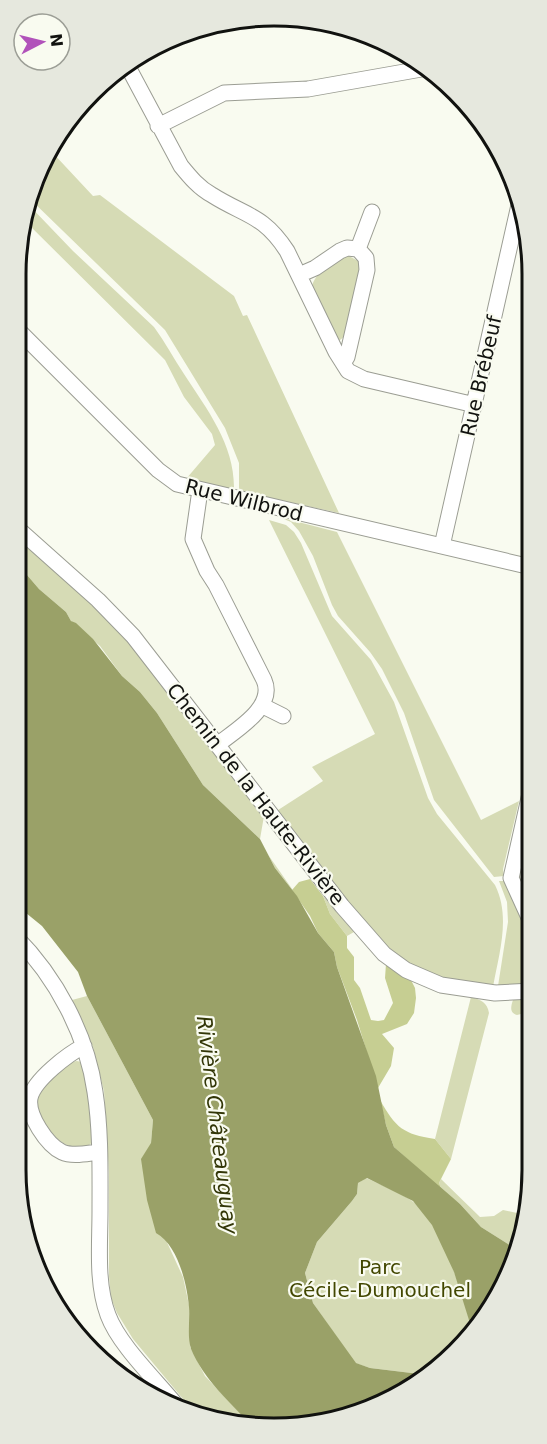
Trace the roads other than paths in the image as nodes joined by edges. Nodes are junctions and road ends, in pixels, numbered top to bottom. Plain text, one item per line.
1 (415, 70) edge
2 (130, 71) edge
3 (158, 126) junction
4 (372, 212) dead end
5 (517, 226) edge
6 (358, 249) junction
7 (299, 275) junction
8 (26, 338) edge
9 (343, 363) junction
10 (475, 405) junction
11 (200, 490) junction
12 (26, 536) edge
13 (442, 546) junction
14 (522, 565) edge
15 (263, 706) junction
16 (283, 716) dead end
17 (217, 745) junction
18 (522, 831) edge
19 (522, 901) edge
20 (26, 948) edge
21 (522, 992) edge
22 (84, 1046) junction
23 (99, 1152) junction
24 (168, 1395) edge

1 - 3 street
2 - 3 street
3 - 7 street
4 - 6 street
5 - 10 street, Rue Brébeuf
6 - 7 street
6 - 9 street
7 - 9 street
8 - 11 street, Rue Wilbrod
9 - 10 street
10 - 13 street, Rue Brébeuf
11 - 13 street, Rue Wilbrod
11 - 15 street
12 - 17 street, Chemin de la Haute-Rivière
13 - 14 street, Rue Wilbrod
15 - 16 street
15 - 17 street
17 - 21 street, Chemin de la Haute-Rivière
18 - 19 street
20 - 22 street
22 - 23 street
22 - 23 street
23 - 24 street

